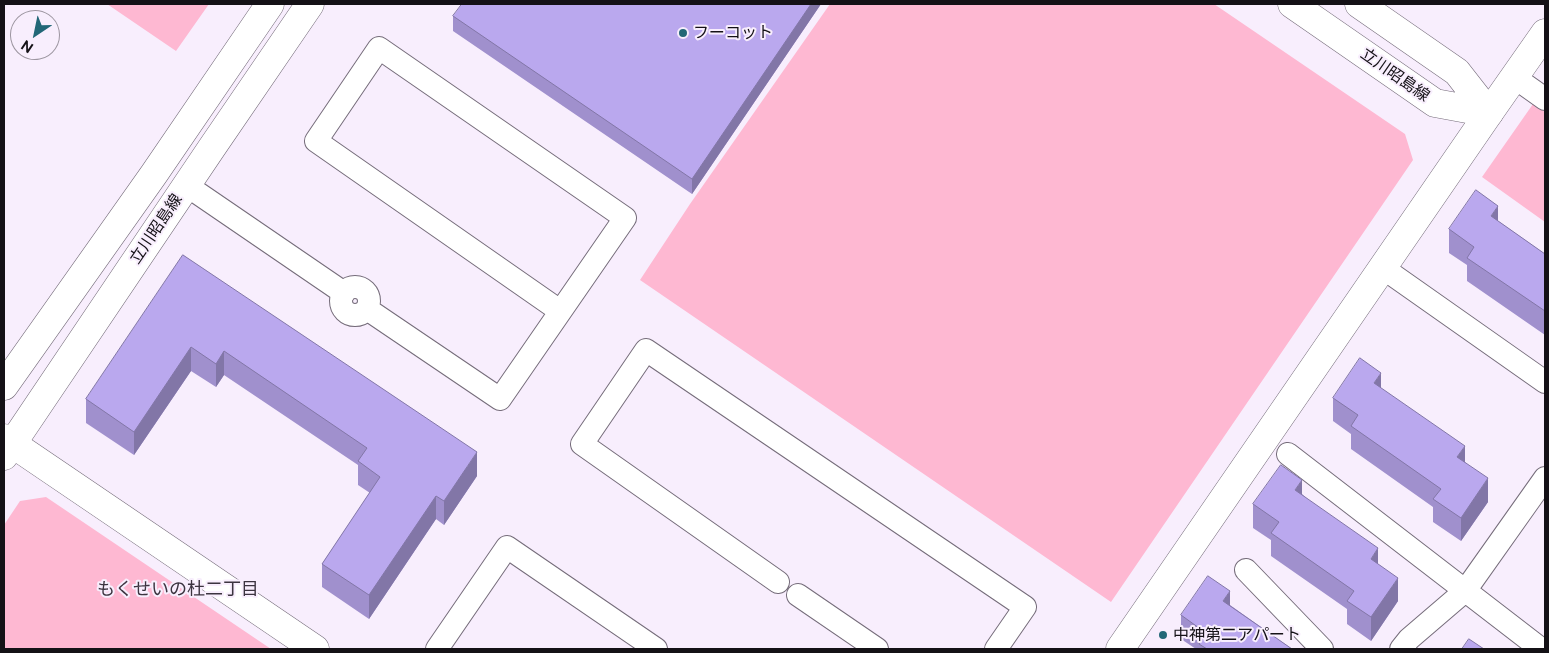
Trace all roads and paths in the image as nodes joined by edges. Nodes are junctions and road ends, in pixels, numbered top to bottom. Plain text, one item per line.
1 (270, 4) edge
2 (310, 4) edge
3 (1292, 4) edge
4 (1359, 4) edge
5 (1545, 33) edge
6 (1514, 77) junction
7 (1545, 99) edge
8 (1489, 113) junction
9 (186, 185) junction
10 (1383, 268) junction
11 (560, 311) junction
12 (1545, 382) edge
13 (4, 386) edge
14 (6, 446) edge
15 (1288, 454) dead end
16 (1545, 478) edge
17 (1246, 570) dead end
18 (1466, 591) junction
19 (445, 646) edge
20 (315, 649) edge
21 (656, 649) edge
22 (877, 649) edge
23 (996, 649) edge
24 (1120, 649) edge
25 (1322, 649) edge
26 (1401, 649) edge
27 (1541, 649) edge

1 - 13 main road, 立川昭島線
2 - 9 main road, 立川昭島線
3 - 8 main road, 立川昭島線
4 - 8 main road
5 - 6 main road
6 - 7 street
6 - 8 main road
8 - 10 main road
9 - 11 street
9 - 14 main road, 立川昭島線
10 - 12 street
10 - 24 main road
11 - 11 street
14 - 20 main road
15 - 18 street
16 - 18 street
17 - 25 street
18 - 26 street
18 - 27 street
19 - 21 street
22 - 23 street

